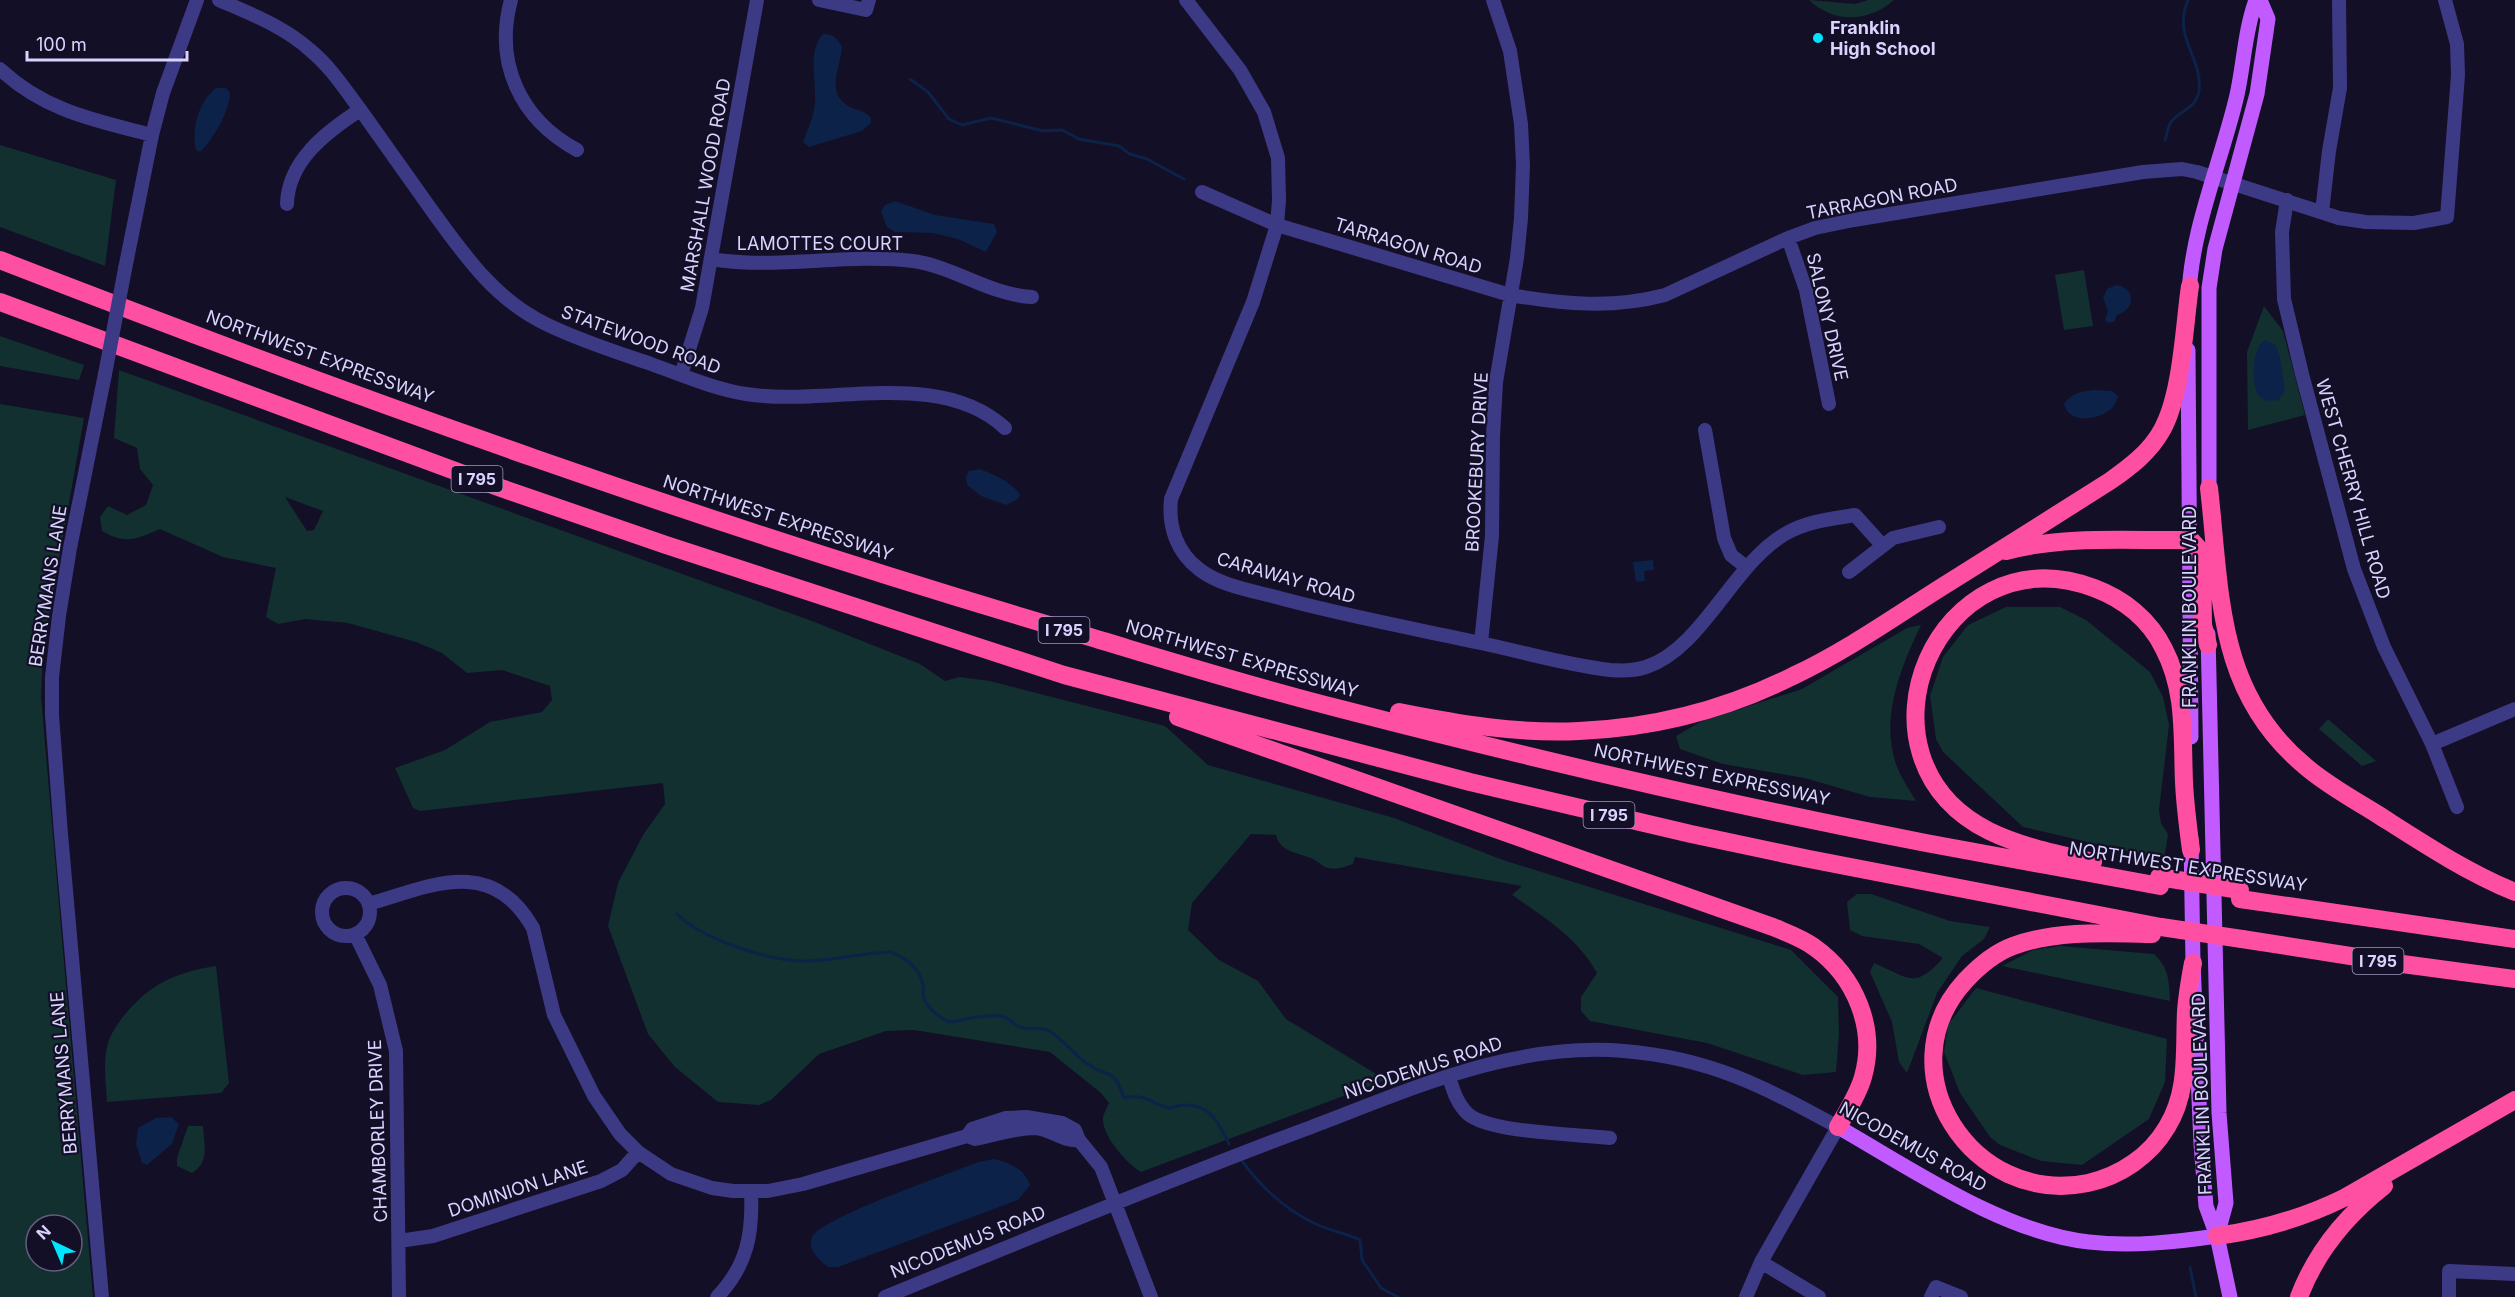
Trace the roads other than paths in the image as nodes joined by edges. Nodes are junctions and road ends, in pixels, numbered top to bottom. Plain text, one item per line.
1 (197, 0) edge
2 (219, 0) edge
3 (511, 0) edge
4 (757, 0) edge
5 (819, 0) edge
6 (1186, 0) edge
7 (1493, 0) edge
8 (2258, 0) edge
9 (2339, 0) edge
10 (2445, 0) edge
11 (867, 5) edge
12 (0, 69) edge
13 (360, 110) junction
14 (152, 135) junction
15 (577, 150) dead end
16 (2214, 177) junction
17 (2233, 183) junction
18 (1202, 192) dead end
19 (2287, 200) junction
20 (286, 204) dead end
21 (2322, 212) junction
22 (1276, 225) junction
23 (1788, 238) junction
24 (711, 259) junction
25 (0, 260) edge
26 (2190, 286) junction
27 (1510, 295) junction
28 (1032, 297) dead end
29 (0, 302) edge
30 (681, 375) junction
31 (1829, 404) dead end
32 (1005, 428) dead end
33 (1705, 430) dead end
34 (2209, 488) junction
35 (1939, 527) dead end
36 (2191, 540) junction
37 (1882, 544) junction
38 (1992, 555) junction
39 (1746, 567) junction
40 (1849, 572) dead end
41 (1481, 643) junction
42 (2208, 645) junction
43 (1064, 675) junction
44 (1232, 679) junction
45 (2515, 709) edge
46 (2432, 744) junction
47 (2457, 807) dead end
48 (2191, 850) junction
49 (2160, 881) junction
50 (2515, 892) edge
51 (369, 904) junction
52 (2162, 930) junction
53 (356, 934) junction
54 (2515, 939) edge
55 (2193, 963) junction
56 (2515, 979) edge
57 (1449, 1077) junction
58 (2515, 1100) edge
59 (1838, 1127) junction
60 (1610, 1138) dead end
61 (2447, 1141) junction
62 (638, 1152) junction
63 (751, 1192) junction
64 (1116, 1202) junction
65 (2217, 1236) junction
66 (399, 1241) junction
67 (1761, 1262) junction
68 (2515, 1274) edge
69 (102, 1297) edge
70 (399, 1297) edge
71 (717, 1297) edge
72 (885, 1297) edge
73 (1151, 1297) edge
74 (1746, 1297) edge
75 (1819, 1297) edge
76 (1931, 1297) edge
77 (1961, 1297) edge
78 (2230, 1297) edge
79 (2299, 1297) edge
80 (2449, 1297) edge

1 - 14 street, BERRYMANS LANE
2 - 13 street, STATEWOOD ROAD
3 - 15 street
4 - 24 street, MARSHALL WOOD ROAD
5 - 11 street
6 - 22 street, CARAWAY ROAD
7 - 27 street, BROOKEBURY DRIVE
8 - 16 main road, FRANKLIN BOULEVARD
8 - 17 main road, FRANKLIN BOULEVARD
9 - 21 street
10 - 21 street, TARRAGON ROAD
12 - 14 street
13 - 20 street
13 - 30 street, STATEWOOD ROAD
14 - 69 street, BERRYMANS LANE, bridge
16 - 17 street, TARRAGON ROAD
16 - 23 street, TARRAGON ROAD
16 - 26 main road, FRANKLIN BOULEVARD
17 - 19 street, TARRAGON ROAD
17 - 34 main road, FRANKLIN BOULEVARD
18 - 22 street, TARRAGON ROAD
19 - 21 street, TARRAGON ROAD
19 - 46 street, WEST CHERRY HILL ROAD
22 - 27 street, TARRAGON ROAD
22 - 41 street, CARAWAY ROAD
23 - 27 street, TARRAGON ROAD
23 - 31 street, SALONY DRIVE
24 - 28 street, LAMOTTES COURT
24 - 30 street, MARSHALL WOOD ROAD
25 - 44 highway, NORTHWEST EXPRESSWAY / I 795
26 - 36 main road, FRANKLIN BOULEVARD
26 - 38 highway
27 - 41 street, BROOKEBURY DRIVE
29 - 43 highway, I 795
30 - 32 street, STATEWOOD ROAD
33 - 39 street
34 - 42 main road, FRANKLIN BOULEVARD
34 - 50 highway
35 - 37 street
36 - 38 highway
36 - 42 highway
36 - 48 main road, FRANKLIN BOULEVARD
37 - 39 street, CARAWAY ROAD
37 - 40 street
38 - 44 highway
39 - 41 street, CARAWAY ROAD
42 - 65 main road, FRANKLIN BOULEVARD
43 - 52 highway, I 795
43 - 59 highway
44 - 49 highway, NORTHWEST EXPRESSWAY / I 795
45 - 46 street
46 - 47 street, WEST CHERRY HILL ROAD
48 - 49 highway
48 - 55 main road, FRANKLIN BOULEVARD
49 - 54 highway, NORTHWEST EXPRESSWAY / I 795
51 - 53 street
51 - 53 street
51 - 62 street
52 - 55 highway
52 - 56 highway, I 795, bridge
53 - 66 street, CHAMBORLEY DRIVE
55 - 65 main road, FRANKLIN BOULEVARD
57 - 59 street, NICODEMUS ROAD
57 - 60 street
57 - 64 street, NICODEMUS ROAD
58 - 61 highway
59 - 65 main road, NICODEMUS ROAD
59 - 67 street
61 - 65 highway
61 - 79 highway
62 - 63 street
62 - 66 street, DOMINION LANE
63 - 64 street
63 - 71 street
64 - 72 street, NICODEMUS ROAD
64 - 73 street
65 - 78 main road
66 - 70 street, CHAMBORLEY DRIVE
67 - 74 street
67 - 75 street
68 - 80 street
76 - 77 street

